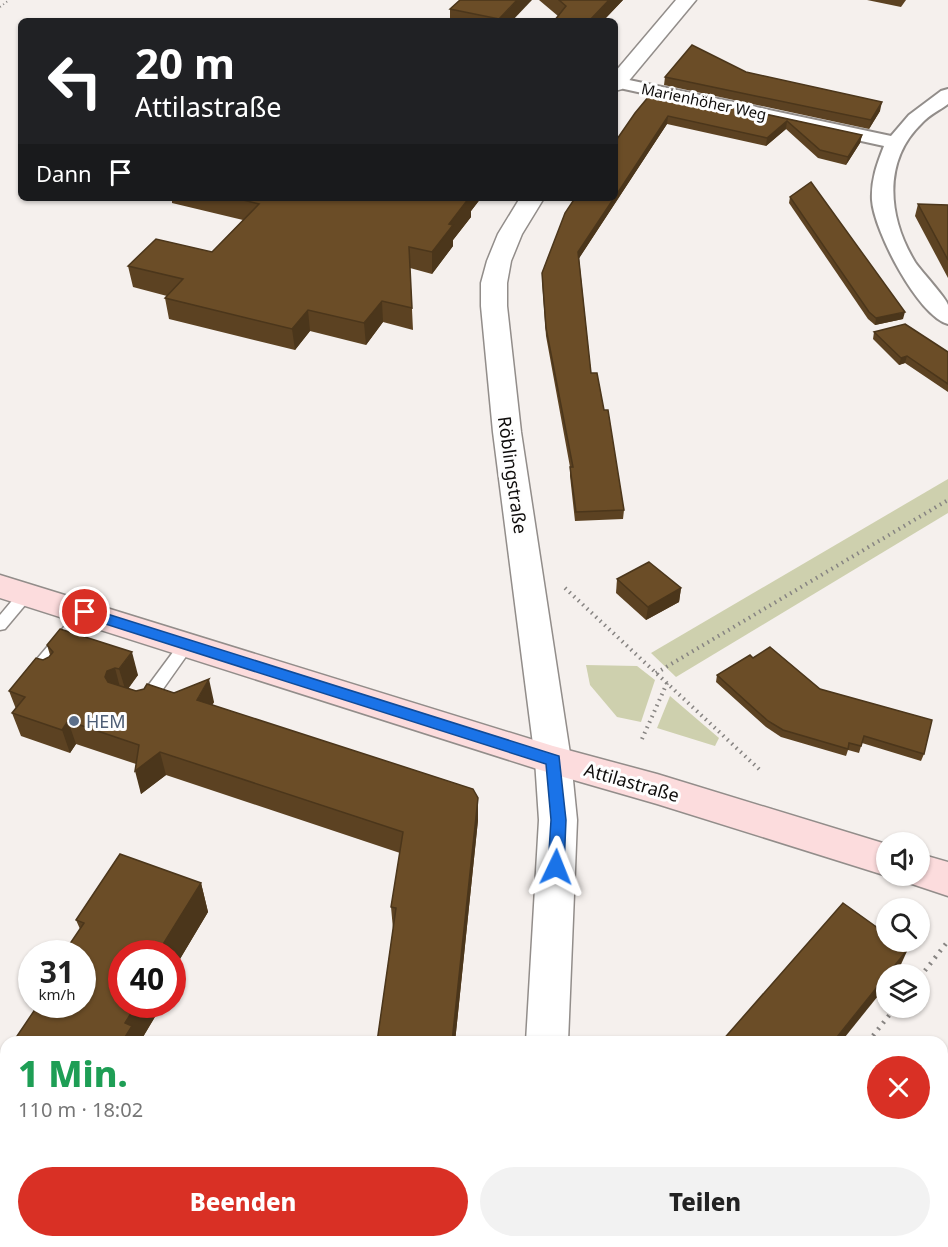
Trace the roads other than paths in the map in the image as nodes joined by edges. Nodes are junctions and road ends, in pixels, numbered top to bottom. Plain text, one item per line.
1 (686, 0) edge
2 (618, 81) edge
3 (618, 83) edge
4 (948, 95) edge
5 (896, 143) junction
6 (530, 201) edge
7 (948, 317) edge
8 (13, 590) edge
9 (85, 612) junction
10 (0, 625) edge
11 (187, 644) junction
12 (50, 675) edge
13 (132, 702) edge
14 (553, 760) junction
15 (876, 857) edge
16 (930, 873) edge
17 (948, 879) edge
18 (547, 1036) edge

1 - 2 street
3 - 5 street, Marienhöher Weg
4 - 5 street
5 - 7 street
6 - 14 street, Röblingstraße
8 - 9 main road, Attilastraße
8 - 10 lane
9 - 11 main road, Attilastraße
9 - 12 lane
11 - 13 lane
11 - 14 main road, Attilastraße
14 - 15 main road, Attilastraße
14 - 18 street, Röblingstraße
16 - 17 main road

